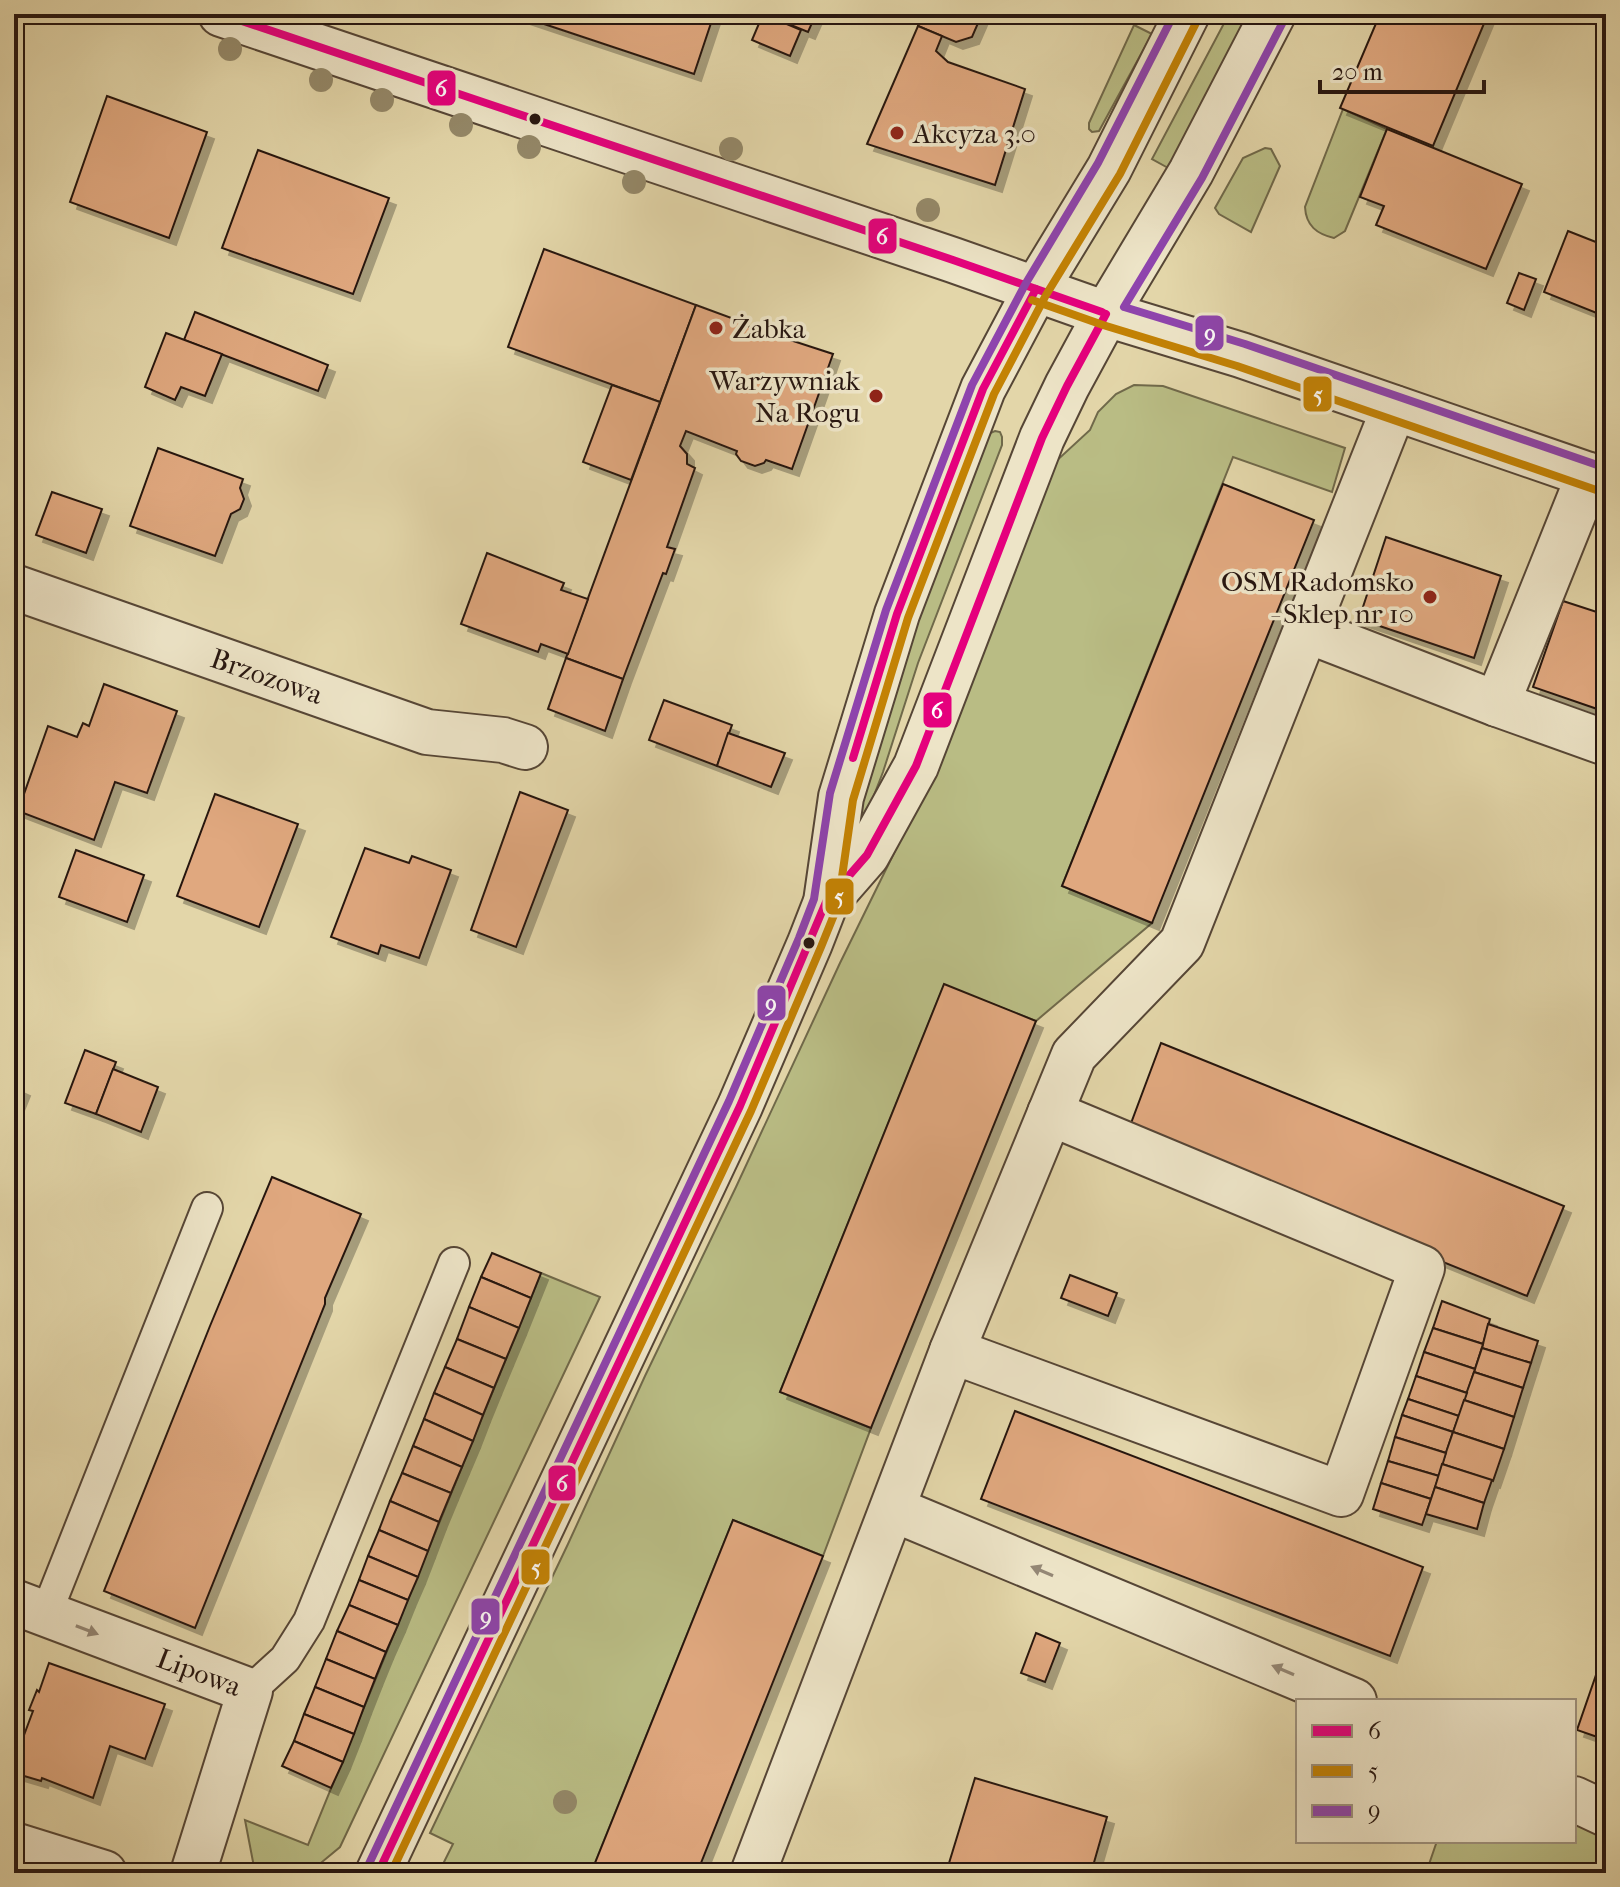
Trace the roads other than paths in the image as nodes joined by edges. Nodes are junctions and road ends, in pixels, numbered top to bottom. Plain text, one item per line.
1 (221, 14) edge
2 (1187, 14) edge
3 (1273, 14) edge
4 (1036, 289) junction
5 (1106, 314) junction
6 (1394, 408) junction
7 (1597, 478) edge
8 (14, 587) edge
9 (1306, 630) junction
10 (1497, 704) junction
11 (1606, 743) edge
12 (525, 747) dead end
13 (826, 902) junction
14 (1050, 1113) junction
15 (207, 1208) dead end
16 (454, 1263) dead end
17 (952, 1351) junction
18 (893, 1509) junction
19 (30, 1608) edge
20 (250, 1691) junction
21 (1349, 1699) edge
22 (1576, 1800) edge
23 (1606, 1814) edge
24 (14, 1845) edge
25 (104, 1873) edge
26 (193, 1873) edge
27 (378, 1873) edge
28 (753, 1873) edge

1 - 4 street
2 - 4 street
3 - 5 street
4 - 5 street
4 - 13 street
5 - 6 street
5 - 13 street
6 - 7 street
6 - 9 street
7 - 10 street
8 - 12 street, Brzozowa
9 - 10 street
9 - 14 street
10 - 11 street
13 - 27 street
14 - 17 street
14 - 17 street
15 - 19 lane
16 - 20 lane
17 - 18 street
21 -> 18 street
18 - 28 street
19 -> 20 street, Lipowa
20 - 26 street, Lipowa
22 - 23 street
24 - 25 street

